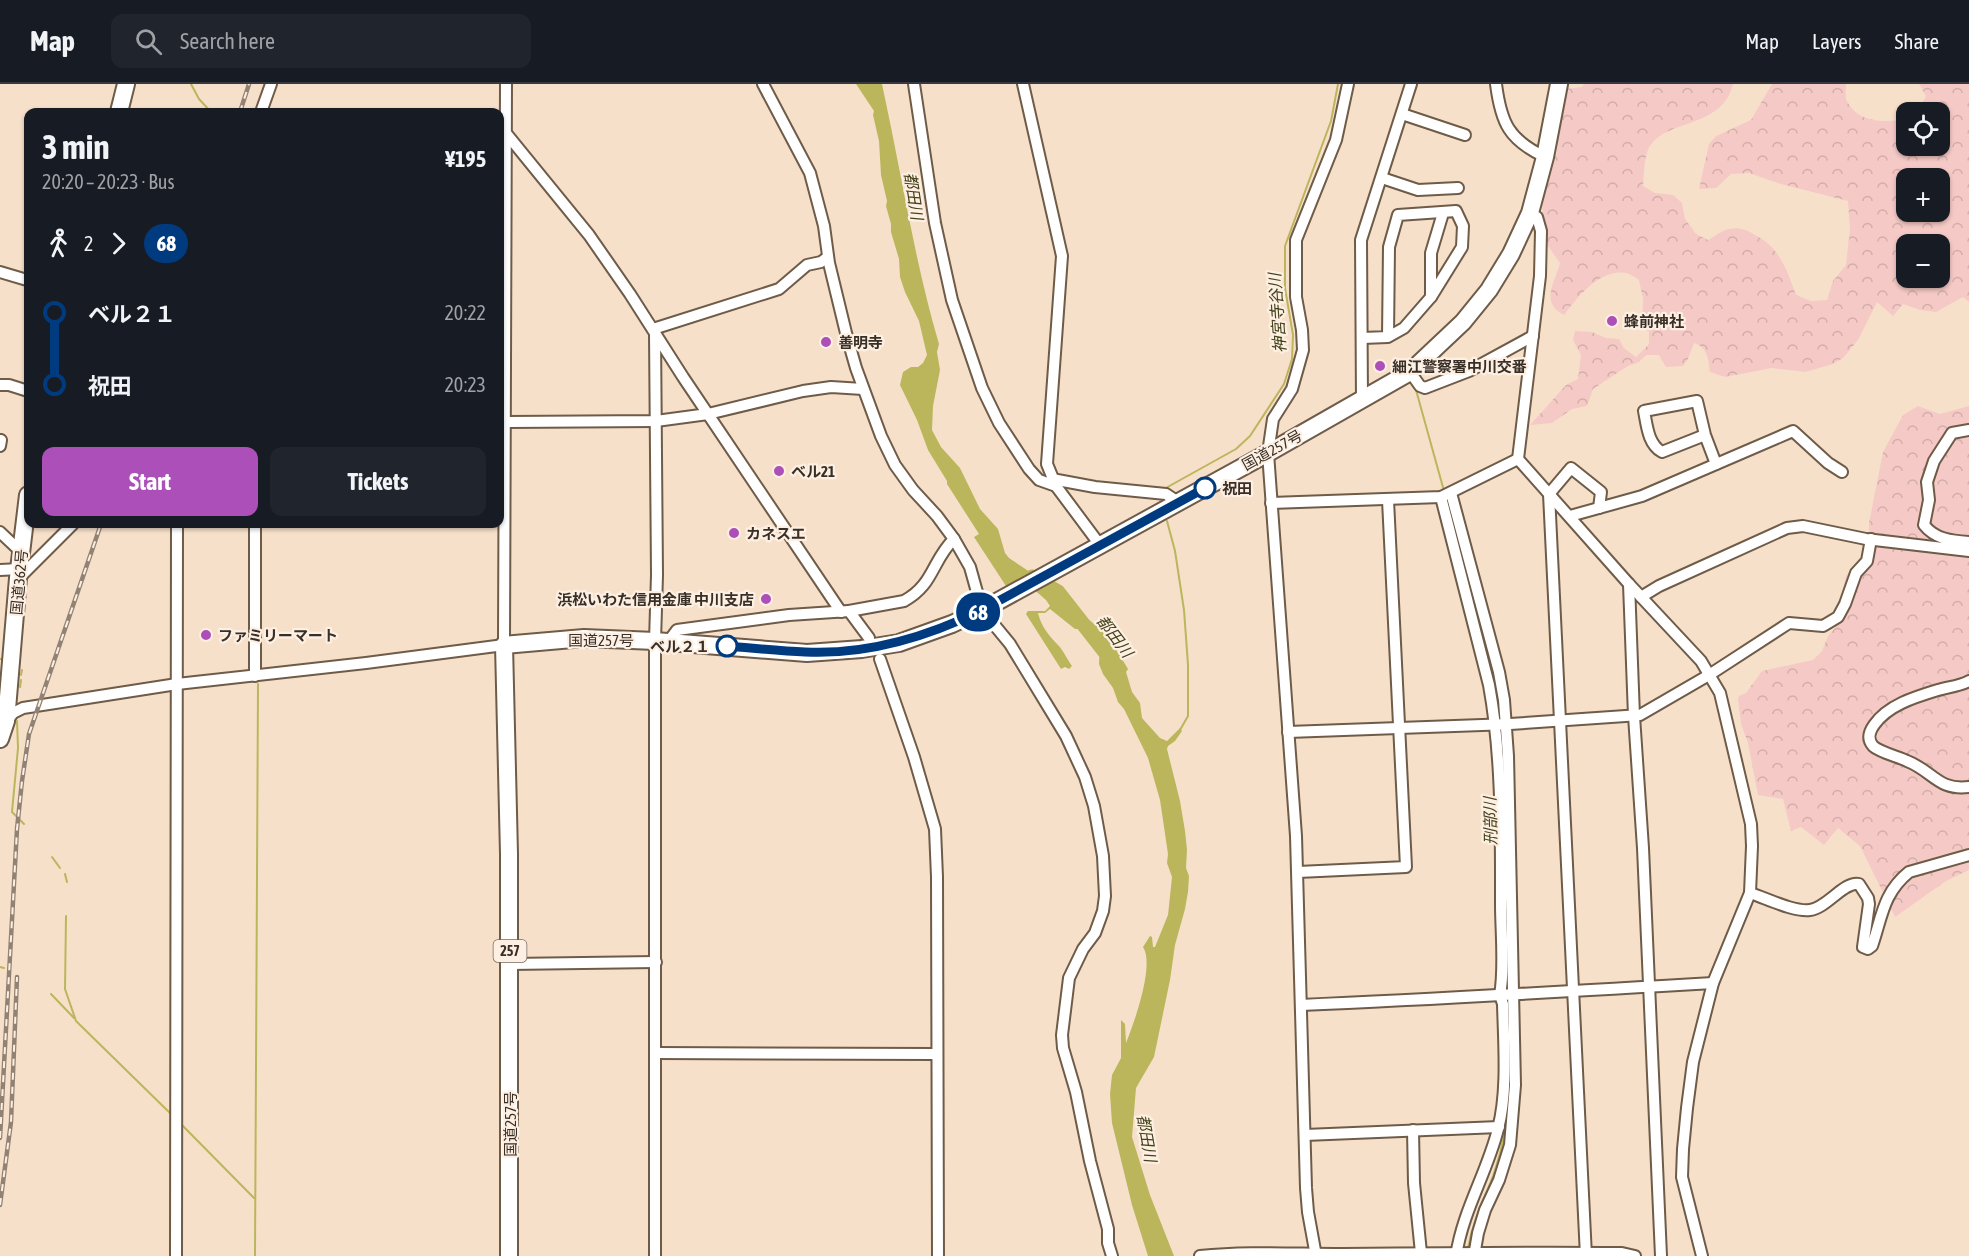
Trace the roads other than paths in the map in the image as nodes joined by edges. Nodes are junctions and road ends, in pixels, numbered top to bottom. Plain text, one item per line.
1 (126, 84) edge
2 (271, 84) edge
3 (506, 84) edge
4 (763, 84) edge
5 (914, 84) edge
6 (1023, 84) edge
7 (1348, 84) edge
8 (1411, 84) edge
9 (1496, 84) edge
10 (1559, 84) edge
11 (119, 108) edge
12 (262, 108) edge
13 (1402, 114) junction
14 (505, 132) junction
15 (1465, 135) dead end
16 (1545, 157) junction
17 (1382, 178) junction
18 (1458, 188) dead end
19 (1443, 213) junction
20 (1530, 213) junction
21 (828, 257) junction
22 (0, 272) edge
23 (24, 279) edge
24 (1431, 297) junction
25 (654, 331) junction
26 (1533, 336) junction
27 (1389, 337) junction
28 (1362, 338) junction
29 (1410, 372) junction
30 (0, 385) edge
31 (863, 389) junction
32 (24, 390) edge
33 (1362, 400) junction
34 (708, 414) junction
35 (656, 421) junction
36 (505, 422) junction
37 (1969, 430) edge
38 (1704, 435) junction
39 (1268, 453) junction
40 (1518, 459) junction
41 (1716, 464) junction
42 (1842, 471) dead end
43 (1054, 483) junction
44 (1549, 494) junction
45 (1445, 496) junction
46 (1388, 500) junction
47 (1178, 502) junction
48 (1271, 503) junction
49 (1599, 508) junction
50 (1570, 516) junction
51 (24, 528) edge
52 (68, 528) edge
53 (177, 528) edge
54 (255, 528) edge
55 (0, 532) edge
56 (954, 539) junction
57 (1871, 539) junction
58 (1969, 542) edge
59 (1100, 545) junction
60 (1969, 551) edge
61 (20, 566) junction
62 (0, 570) edge
63 (1629, 584) junction
64 (1641, 597) junction
65 (984, 608) junction
66 (845, 612) junction
67 (869, 638) dead end
68 (662, 641) junction
69 (504, 645) junction
70 (880, 659) dead end
71 (6, 665) edge
72 (1709, 675) junction
73 (255, 676) junction
74 (1969, 681) edge
75 (177, 684) junction
76 (1634, 716) junction
77 (1560, 720) junction
78 (6, 721) junction
79 (1500, 725) junction
80 (1399, 728) junction
81 (1288, 732) junction
82 (0, 739) edge
83 (1969, 787) edge
84 (1969, 855) edge
85 (1298, 872) junction
86 (1750, 892) junction
87 (656, 962) junction
88 (510, 964) junction
89 (1713, 983) junction
90 (1648, 987) junction
91 (1574, 990) junction
92 (1506, 995) junction
93 (1301, 1005) junction
94 (656, 1053) junction
95 (936, 1054) junction
96 (1499, 1127) junction
97 (1413, 1130) junction
98 (1305, 1134) junction
99 (1421, 1253) junction
100 (1456, 1254) edge
101 (1473, 1254) edge
102 (1316, 1255) edge
103 (1586, 1255) edge
104 (176, 1256) edge
105 (509, 1256) edge
106 (655, 1256) edge
107 (938, 1256) edge
108 (1112, 1256) edge
109 (1200, 1256) edge
110 (1635, 1256) edge
111 (1661, 1256) edge
112 (1702, 1256) edge

1 - 11 highway
2 - 12 street
3 - 14 street
4 - 21 street
5 - 43 street
6 - 43 street
7 - 39 street
8 - 13 street
9 - 16 street
10 - 16 highway, 国道257号
13 - 15 street
13 - 17 street
14 - 25 street
14 - 36 street
16 - 20 highway, 国道257号
17 - 18 street
17 - 28 street
19 - 24 street
19 - 24 street
19 - 27 street
20 - 26 street
20 - 29 highway, 国道257号
21 - 25 street
21 - 31 street
22 - 23 street
24 - 27 street
25 - 34 street
25 - 35 street
26 - 29 street
26 - 40 street
27 - 28 street
28 - 33 street
29 - 33 highway, 国道257号
30 - 32 street
31 - 34 street
31 - 56 street
33 - 39 highway, 国道257号
34 - 35 street
34 - 66 street
35 - 36 street
35 - 68 street
36 - 69 street
37 - 58 street
38 - 38 street
38 - 41 street
39 - 47 highway, 国道257号
39 - 48 street
40 - 44 street
40 - 45 street
41 - 42 street
41 - 49 street
43 - 47 street
43 - 59 street
44 - 49 street
44 - 50 street
44 - 77 street
45 - 46 street
45 - 79 street
46 - 48 street
46 - 80 street
47 - 59 highway, 国道257号
48 - 81 street
49 - 50 street
50 - 63 street
51 - 61 highway, 国道362号
52 - 61 street
53 - 75 street
54 - 73 street
55 - 61 street
56 - 65 street
56 - 66 street
57 - 60 street
57 - 64 street
57 - 72 street
59 - 65 highway, 国道257号
61 - 62 street
61 - 71 highway, 国道362号
63 - 64 street
63 - 76 street
64 - 72 street
65 - 68 highway, 国道257号
65 - 108 street
66 - 67 street
66 - 68 street
68 - 69 highway, 国道257号
68 - 87 street
69 - 73 street
69 - 88 highway, 国道257号 / 257
70 - 95 street
71 - 78 highway, 国道362号
72 - 76 street
72 - 86 street
73 - 75 street
74 - 83 street
75 - 78 street
75 - 104 street
76 - 77 street
76 - 90 street
77 - 79 street
77 - 91 street
78 - 82 highway, 国道362号
79 - 80 street
79 - 92 street
80 - 81 street
80 - 85 street
81 - 85 street
84 - 86 street
85 - 93 street
86 - 89 street
87 - 88 street
87 - 94 street
88 - 105 highway, 国道257号 / 257
89 - 90 street
89 - 112 street
90 - 91 street
90 - 111 street
91 - 92 street
91 - 103 street
92 - 93 street
92 - 96 street
92 - 101 street
93 - 98 street
94 - 95 street
94 - 106 street
95 - 107 street
96 - 97 street
96 - 100 street
97 - 98 street
97 - 99 street
98 - 102 street
99 - 100 street
99 - 102 street
100 - 101 street
101 - 103 street
102 - 109 street
103 - 110 street

